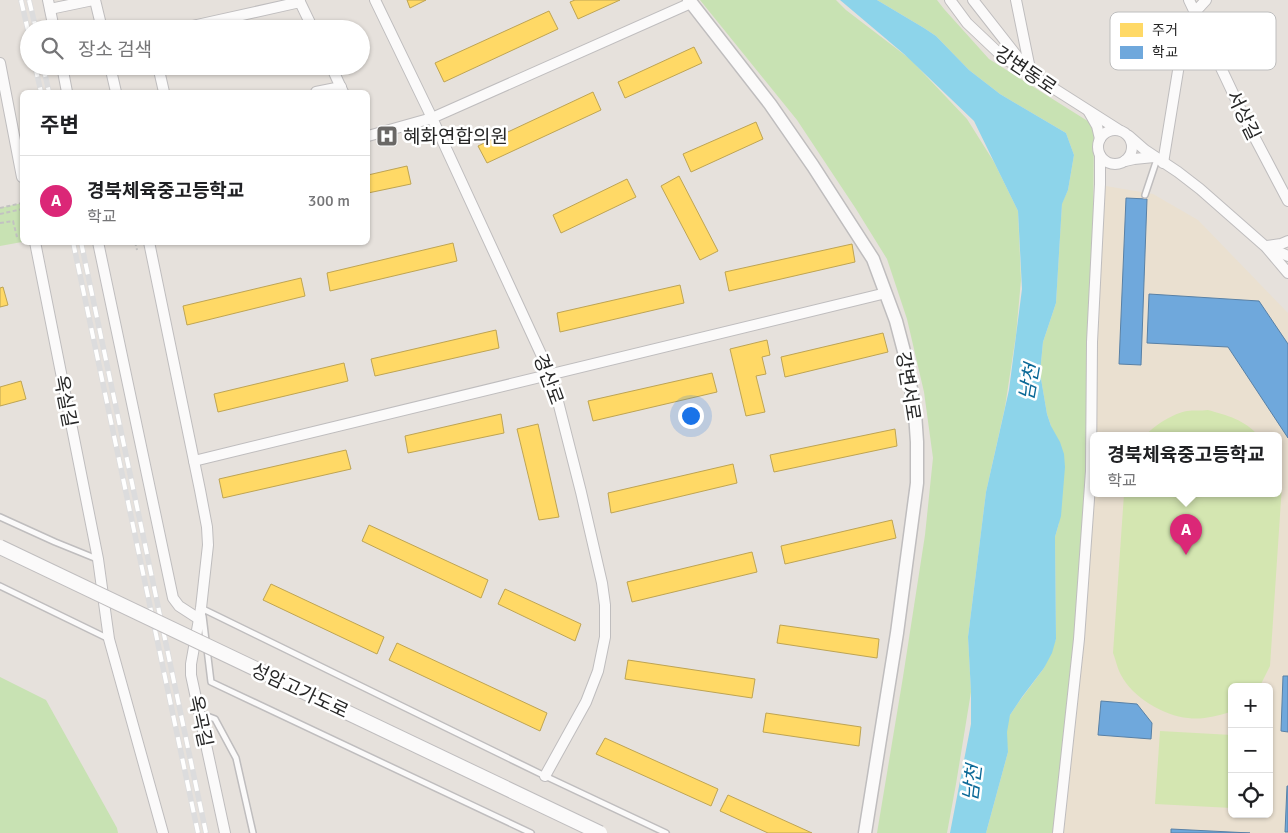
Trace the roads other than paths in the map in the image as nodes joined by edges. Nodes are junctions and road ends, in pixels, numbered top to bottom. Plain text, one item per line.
1 (94, 0) edge
2 (375, 0) edge
3 (950, 0) edge
4 (973, 0) edge
5 (1016, 0) edge
6 (1189, 0) edge
7 (1206, 0) edge
8 (300, 1) edge
9 (690, 2) edge
10 (49, 5) edge
11 (1195, 12) joint
12 (52, 20) edge
13 (100, 20) edge
14 (218, 20) edge
15 (309, 20) edge
16 (0, 63) edge
17 (1177, 70) edge
18 (1223, 70) edge
19 (1031, 74) junction
20 (64, 75) edge
21 (112, 75) edge
22 (160, 75) edge
23 (335, 75) edge
24 (67, 90) edge
25 (116, 90) edge
26 (164, 90) edge
27 (342, 90) edge
28 (1088, 112) junction
29 (432, 118) junction
30 (1119, 130) junction
31 (370, 135) edge
32 (1129, 136) junction
33 (1100, 139) junction
34 (1100, 155) junction
35 (1158, 160) junction
36 (1122, 162) junction
37 (20, 167) edge
38 (1100, 184) junction
39 (1145, 195) dead end
40 (1288, 201) edge
41 (1288, 242) edge
42 (36, 245) edge
43 (99, 245) edge
44 (150, 245) edge
45 (1266, 246) junction
46 (1288, 256) edge
47 (1278, 261) junction
48 (1288, 268) edge
49 (1288, 273) edge
50 (886, 293) junction
51 (550, 374) junction
52 (1091, 432) edge
53 (194, 461) junction
54 (1090, 481) edge
55 (0, 517) edge
56 (0, 547) edge
57 (98, 559) junction
58 (0, 586) edge
59 (201, 608) junction
60 (199, 619) junction
61 (109, 640) junction
62 (199, 713) junction
63 (545, 776) junction
64 (163, 833) edge
65 (225, 833) edge
66 (253, 833) edge
67 (531, 833) edge
68 (600, 833) edge
69 (666, 833) edge
70 (864, 833) edge
71 (1058, 833) edge

1 - 10 street
1 - 13 street
2 - 29 street, 경산로
3 - 19 street, 강변동로
4 - 19 street
5 - 19 street
6 - 11 street, 서상길
7 - 11 street
8 - 14 street
8 - 15 street
9 - 29 street
9 - 50 street, 강변서로
10 - 12 street
16 - 37 street
17 - 35 street
18 - 40 street, 서상길
19 - 28 street, 강변동로
20 - 24 street
21 - 25 street
22 - 26 street
23 - 27 street
28 - 30 street, 강변동로
28 - 33 street
29 - 31 street
29 - 51 street, 경산로
30 - 32 street, 강변동로
30 - 33 street
32 - 35 street, 강변동로
32 - 36 street
33 - 34 street
34 - 36 street
34 - 38 street
35 - 36 street
35 - 39 lane
35 - 45 street, 강변동로
36 - 38 street
38 - 52 street
41 - 45 street
42 - 57 street, 옥실길
43 - 60 street
44 - 53 street, 옥곡길
45 - 46 street, 강변동로
45 - 47 street, 강변동로
47 - 48 street, 강변동로
47 - 49 street, 강변동로
50 - 51 street
50 - 70 street, 강변서로
51 - 53 street
51 - 63 street, 경산로
53 - 59 street, 옥곡길
54 - 71 street
55 - 57 lane
56 - 68 main road, 성암고가도로, bridge
57 - 61 street, 옥실길
58 - 61 lane
59 - 60 street, 옥곡길
59 - 63 lane
59 - 67 lane
60 - 62 street, 옥곡길
61 - 64 street
62 - 65 street, 옥곡길
62 - 66 lane
63 - 69 lane

